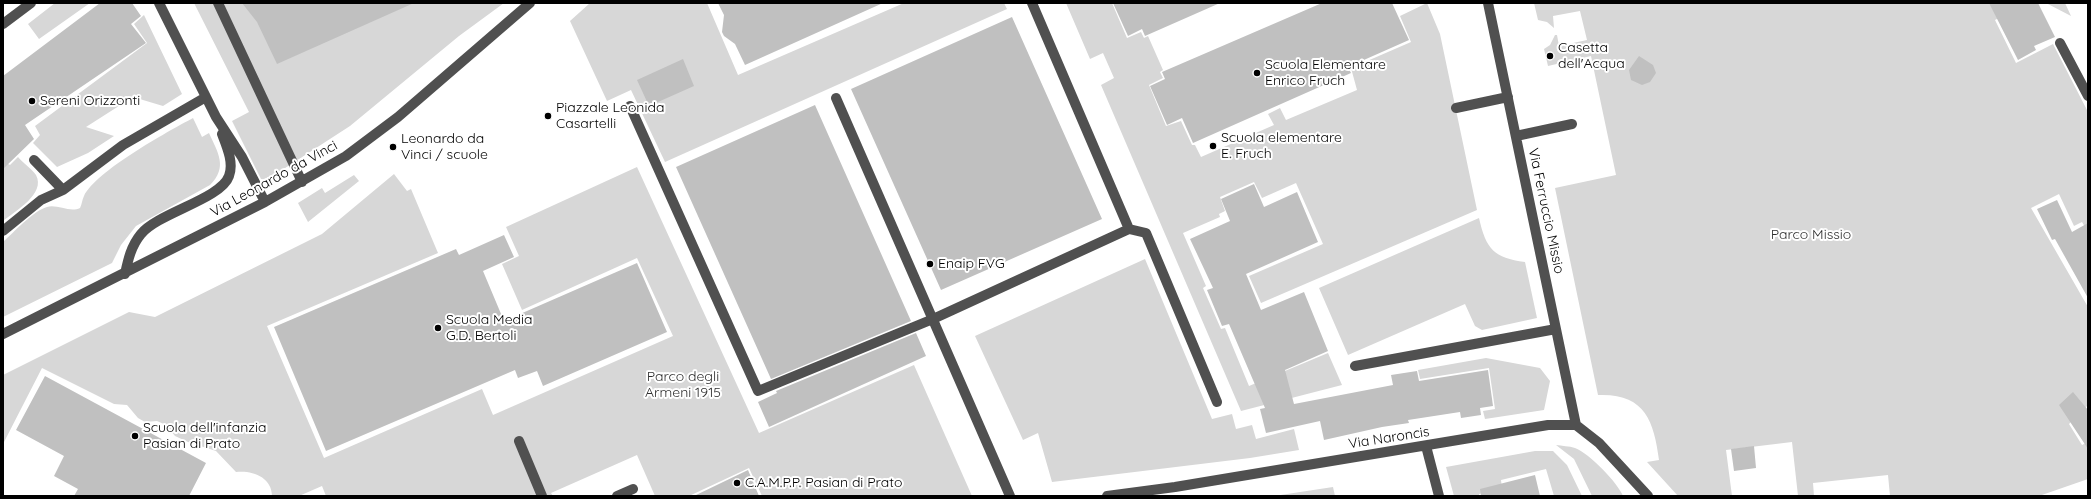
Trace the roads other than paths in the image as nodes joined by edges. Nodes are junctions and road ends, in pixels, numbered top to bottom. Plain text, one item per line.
1 (31, 3) edge
2 (159, 3) edge
3 (218, 3) edge
4 (530, 3) edge
5 (1032, 3) edge
6 (1488, 3) edge
7 (3, 24) edge
8 (2060, 43) dead end
9 (2088, 96) edge
10 (206, 97) junction
11 (1508, 97) junction
12 (836, 98) dead end
13 (630, 106) dead end
14 (1456, 108) dead end
15 (216, 118) junction
16 (1572, 124) dead end
17 (1516, 136) junction
18 (34, 160) dead end
19 (302, 182) junction
20 (63, 190) junction
21 (265, 202) junction
22 (1129, 229) junction
23 (3, 231) edge
24 (125, 274) junction
25 (933, 319) junction
26 (1556, 328) junction
27 (3, 334) edge
28 (1355, 366) dead end
29 (1217, 402) dead end
30 (1576, 424) junction
31 (519, 442) dead end
32 (1426, 446) junction
33 (633, 489) dead end
34 (542, 496) edge
35 (617, 496) edge
36 (1010, 496) edge
37 (1107, 496) edge
38 (1439, 496) edge
39 (1648, 496) edge

1 - 7 street
2 - 10 street
3 - 19 street
4 - 19 street, Via Leonardo da Vinci
5 - 22 street
6 - 11 street, Via Ferruccio Missio
8 - 9 street
10 - 15 street
10 - 20 street
11 - 14 street
11 - 17 street, Via Ferruccio Missio
12 - 25 street
13 - 25 street
15 - 21 street
15 - 24 street
16 - 17 street
17 - 26 street, Via Ferruccio Missio
18 - 20 street
19 - 21 street, Via Leonardo da Vinci
20 - 23 street
21 - 24 street, Via Leonardo da Vinci
22 - 25 street
22 - 29 street
24 - 27 street, Via Leonardo da Vinci
25 - 36 street
26 - 28 street
26 - 30 street, Via Ferruccio Missio
30 - 32 street, Via Naroncis
30 - 39 street
31 - 34 street
32 - 37 street, Via Naroncis
32 - 38 street
33 - 35 street

